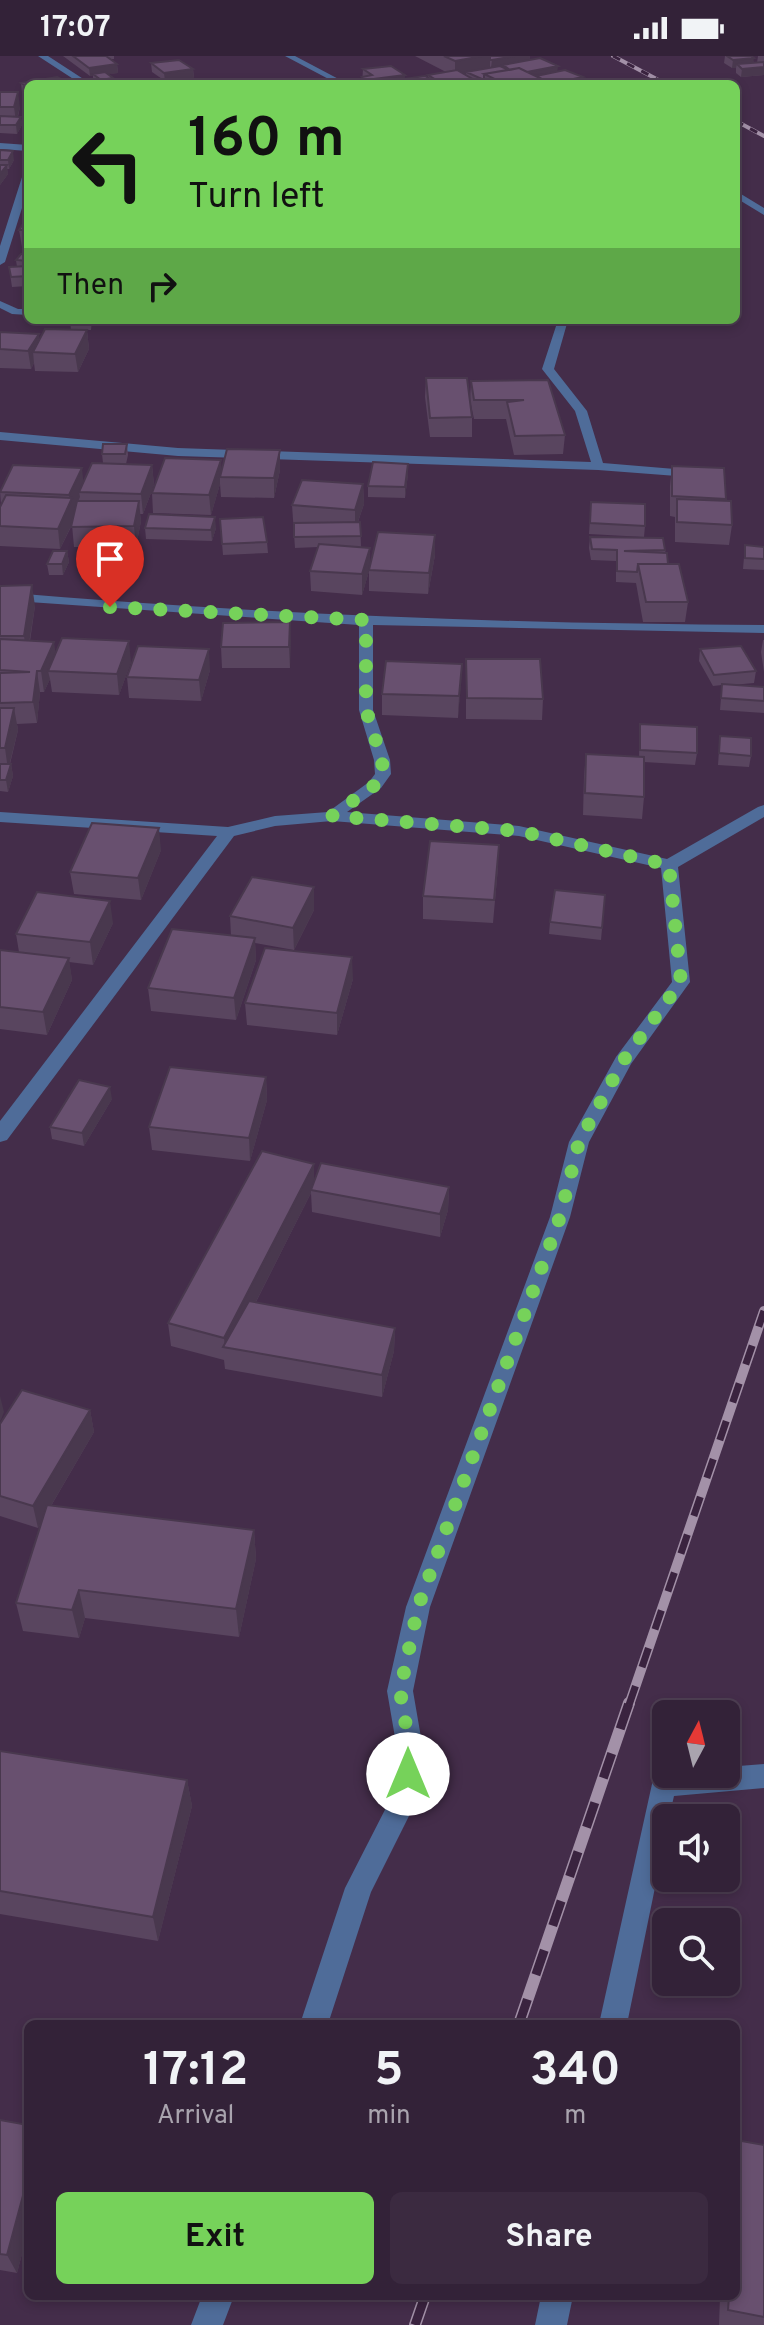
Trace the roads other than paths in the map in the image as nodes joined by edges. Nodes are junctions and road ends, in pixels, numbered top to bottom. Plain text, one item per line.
1 (42, 56) edge
2 (289, 56) edge
3 (81, 80) edge
4 (336, 80) edge
5 (0, 146) edge
6 (24, 148) edge
7 (748, 184) dead end
8 (24, 187) edge
9 (740, 190) edge
10 (740, 196) edge
11 (764, 212) edge
12 (0, 262) edge
13 (0, 304) edge
14 (24, 312) edge
15 (562, 324) edge
16 (0, 436) edge
17 (598, 466) junction
18 (716, 477) edge
19 (0, 596) edge
20 (366, 620) junction
21 (764, 629) edge
22 (764, 810) edge
23 (332, 816) junction
24 (0, 817) edge
25 (228, 832) junction
26 (669, 865) junction
27 (1, 1133) edge
28 (764, 1776) edge
29 (315, 2020) edge
30 (614, 2020) edge
31 (216, 2300) edge
32 (556, 2300) edge
33 (207, 2325) edge
34 (551, 2325) edge

1 - 3 street
2 - 4 street
5 - 6 street
7 - 9 street
8 - 12 street
10 - 11 street
13 - 14 street
15 - 17 street
16 - 17 street
17 - 18 street
19 - 20 street
20 - 21 street
20 - 23 street
22 - 26 street
23 - 25 street
23 - 26 street
24 - 25 street
25 - 27 street
26 - 29 street
28 - 30 street
31 - 33 street
32 - 34 street

